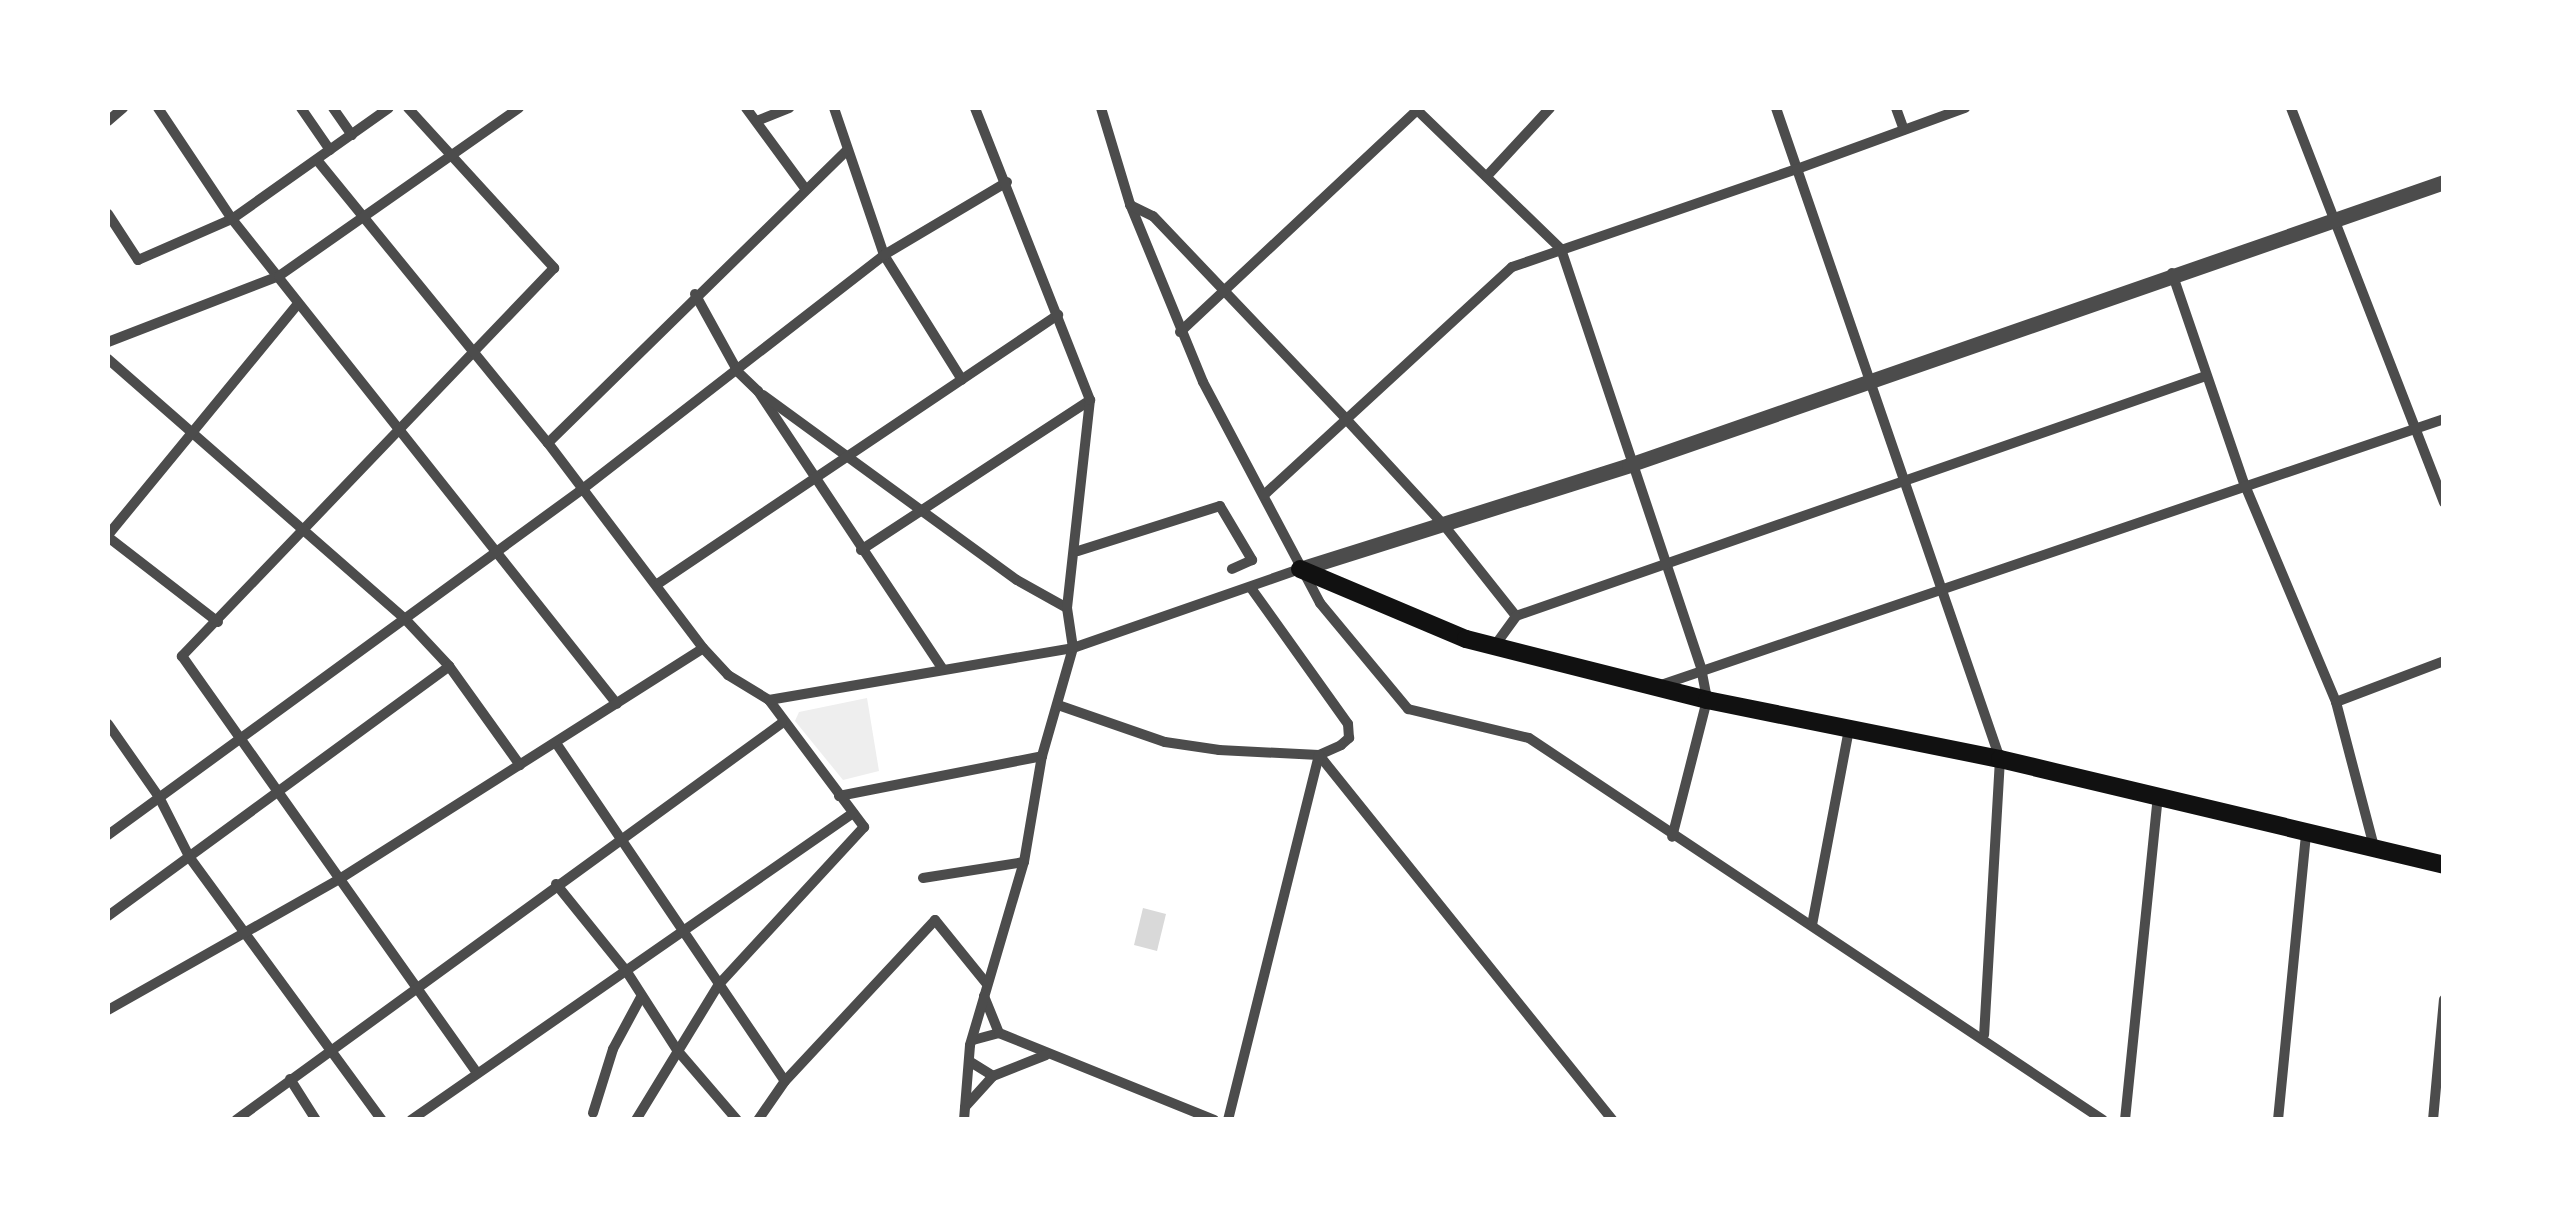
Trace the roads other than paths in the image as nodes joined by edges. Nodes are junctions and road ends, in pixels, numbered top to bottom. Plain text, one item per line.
1 (122, 108) edge
2 (158, 108) edge
3 (302, 108) edge
4 (333, 108) edge
5 (389, 108) edge
6 (408, 108) edge
7 (519, 108) edge
8 (746, 108) edge
9 (789, 108) edge
10 (834, 108) edge
11 (975, 108) edge
12 (1101, 108) edge
13 (1417, 108) edge
14 (1550, 108) edge
15 (1776, 108) edge
16 (1896, 108) edge
17 (1964, 108) edge
18 (2290, 108) edge
19 (108, 121) edge
20 (756, 121) junction
21 (1904, 130) junction
22 (352, 135) junction
23 (330, 150) junction
24 (847, 150) junction
25 (452, 154) junction
26 (317, 160) junction
27 (1797, 169) junction
28 (1487, 176) junction
29 (1007, 182) junction
30 (2444, 182) edge
31 (804, 187) junction
32 (1130, 204) junction
33 (108, 214) edge
34 (361, 217) junction
35 (232, 219) junction
36 (2330, 221) junction
37 (1561, 249) junction
38 (884, 255) junction
39 (2172, 273) junction
40 (278, 276) junction
41 (1224, 292) junction
42 (696, 294) junction
43 (298, 304) junction
44 (1058, 315) junction
45 (1180, 332) junction
46 (108, 342) edge
47 (474, 354) junction
48 (108, 359) edge
49 (738, 372) junction
50 (1872, 376) junction
51 (2206, 376) junction
52 (962, 380) junction
53 (758, 391) junction
54 (1090, 400) junction
55 (2444, 418) edge
56 (1346, 420) junction
57 (400, 428) junction
58 (2415, 429) junction
59 (188, 436) junction
60 (548, 443) junction
61 (852, 455) junction
62 (1630, 464) junction
63 (813, 479) junction
64 (1905, 483) junction
65 (2244, 484) junction
66 (580, 491) junction
67 (1264, 495) junction
68 (2444, 502) edge
69 (924, 510) junction
70 (1443, 524) junction
71 (308, 531) junction
72 (108, 536) edge
73 (496, 550) junction
74 (860, 550) junction
75 (1078, 551) junction
76 (1664, 564) junction
77 (1232, 569) dead end
78 (1300, 569) junction
79 (659, 583) junction
80 (1939, 586) junction
81 (1251, 588) junction
82 (1067, 608) junction
83 (1516, 616) junction
84 (406, 620) junction
85 (218, 622) junction
86 (1496, 644) junction
87 (703, 648) junction
88 (1073, 648) junction
89 (2444, 662) edge
90 (449, 666) junction
91 (1701, 668) junction
92 (943, 669) junction
93 (1661, 685) junction
94 (769, 700) junction
95 (1707, 700) junction
96 (2336, 702) junction
97 (617, 704) junction
98 (1058, 705) junction
99 (782, 723) junction
100 (108, 724) edge
101 (1849, 729) junction
102 (239, 737) junction
103 (556, 742) junction
104 (1319, 755) junction
105 (1042, 756) junction
106 (2000, 759) junction
107 (520, 765) junction
108 (278, 790) junction
109 (838, 796) junction
110 (2158, 796) junction
111 (159, 798) junction
112 (853, 813) junction
113 (2306, 830) junction
114 (108, 835) edge
115 (624, 837) junction
116 (1672, 837) junction
117 (2374, 846) junction
118 (190, 858) junction
119 (1024, 862) junction
120 (2444, 866) edge
121 (923, 878) dead end
122 (338, 880) junction
123 (556, 884) junction
124 (108, 916) edge
125 (1812, 925) junction
126 (247, 935) junction
127 (680, 936) junction
128 (627, 972) junction
129 (719, 984) junction
130 (417, 985) junction
131 (985, 989) junction
132 (641, 997) junction
133 (2444, 1000) edge
134 (108, 1010) edge
135 (1984, 1034) junction
136 (1002, 1035) junction
137 (970, 1046) junction
138 (329, 1047) junction
139 (678, 1050) junction
140 (1047, 1054) junction
141 (969, 1060) junction
142 (1006, 1070) junction
143 (477, 1073) junction
144 (992, 1076) junction
145 (290, 1079) junction
146 (785, 1081) junction
147 (593, 1113) dead end
148 (964, 1114) edge
149 (236, 1120) edge
150 (316, 1120) edge
151 (382, 1120) edge
152 (412, 1120) edge
153 (636, 1120) edge
154 (737, 1120) edge
155 (758, 1120) edge
156 (1214, 1120) edge
157 (1228, 1120) edge
158 (1612, 1120) edge
159 (2103, 1120) edge
160 (2125, 1120) edge
161 (2278, 1120) edge
162 (2432, 1120) edge

1 - 19 street
2 - 35 street
3 - 23 street
4 - 22 street
5 - 22 street
6 - 25 street
7 - 25 street
8 - 20 street
9 - 20 street
10 - 24 street
11 - 29 street
12 - 32 street
13 - 28 street
13 - 41 street
14 - 28 street
15 - 27 street
16 - 21 street
17 - 21 street
18 - 36 street
20 - 31 street
21 - 27 street
22 - 23 street
23 - 26 street
24 - 31 street
24 - 38 street
25 - 34 street
25 - 47 street
26 - 34 street
26 - 35 street
27 - 37 street
27 - 50 street
28 - 37 street
29 - 38 street
29 - 44 street
30 - 36 street
31 - 42 street
32 - 41 street
32 - 45 street
33 - 35 street
34 - 40 street
34 - 47 street
35 - 40 street
36 - 39 street
36 - 58 street
37 - 56 street
37 - 62 street
38 - 49 street
38 - 52 street
39 - 50 street
39 - 51 street
40 - 43 street
40 - 46 street
41 - 45 street
41 - 56 street
42 - 49 street
42 - 60 street
43 - 57 street
43 - 59 street
44 - 52 street
44 - 54 street
45 - 67 street
47 - 57 street
47 - 60 street
48 - 59 street
49 - 53 street
49 - 66 street
50 - 62 street
50 - 64 street
51 - 64 street
51 - 65 street
52 - 61 street
53 - 61 street
53 - 63 street
54 - 69 street
54 - 75 street
55 - 58 street
56 - 67 street
56 - 70 street
57 - 71 street
57 - 73 street
58 - 65 street
58 - 68 street
59 - 71 street
59 - 72 street
60 - 66 street
61 - 63 street
61 - 69 street
62 - 70 street
62 - 76 street
63 - 74 street
63 - 79 street
64 - 76 street
64 - 80 street
65 - 80 street
65 - 96 street
66 - 73 street
66 - 79 street
67 - 78 street
69 - 74 street
69 - 82 street
70 - 78 street
70 - 83 street
71 - 84 street
71 - 85 street
72 - 85 street
73 - 84 street
73 - 97 street
74 - 92 street
75 - 77 street
75 - 82 street
76 - 83 street
76 - 91 street
78 - 81 street
78 - 86 main road
78 - 116 street
79 - 87 street
80 - 91 street
80 - 106 street
81 - 88 street
81 - 104 street
82 - 88 street
83 - 86 street
84 - 90 street
84 - 102 street
85 - 102 street
86 - 93 main road
87 - 94 street
87 - 97 street
88 - 92 street
88 - 98 street
89 - 96 street
90 - 107 street
90 - 108 street
91 - 93 street
91 - 95 street
92 - 94 street
93 - 95 main road
94 - 99 street
95 - 101 main road
95 - 116 street
96 - 117 street
97 - 103 street
98 - 104 street
98 - 105 street
99 - 109 street
99 - 115 street
100 - 111 street
101 - 106 main road
101 - 125 street
102 - 108 street
102 - 111 street
103 - 107 street
103 - 115 street
104 - 157 street
104 - 158 street
105 - 109 street
105 - 119 street
106 - 110 main road
106 - 135 street
107 - 122 street
108 - 118 street
108 - 122 street
109 - 112 street
110 - 113 main road
110 - 160 street
111 - 114 street
111 - 118 street
112 - 127 street
112 - 129 street
113 - 117 main road
113 - 161 street
115 - 123 street
115 - 127 street
116 - 125 street
117 - 120 main road
118 - 124 street
118 - 126 street
119 - 121 street
119 - 131 street
122 - 126 street
122 - 130 street
123 - 128 street
123 - 130 street
125 - 135 street
126 - 134 street
126 - 138 street
127 - 128 street
127 - 129 street
128 - 132 street
128 - 143 street
129 - 139 street
129 - 146 street
130 - 138 street
130 - 143 street
131 - 136 street
131 - 137 street
131 - 146 street
132 - 139 street
132 - 147 street
133 - 162 street
135 - 159 street
136 - 137 street
136 - 140 street
136 - 142 street
137 - 141 street
138 - 145 street
138 - 151 street
139 - 153 street
139 - 154 street
140 - 142 street
140 - 156 street
141 - 144 street
141 - 148 street
142 - 144 street
143 - 152 street
144 - 148 street
145 - 149 street
145 - 150 street
146 - 155 street

